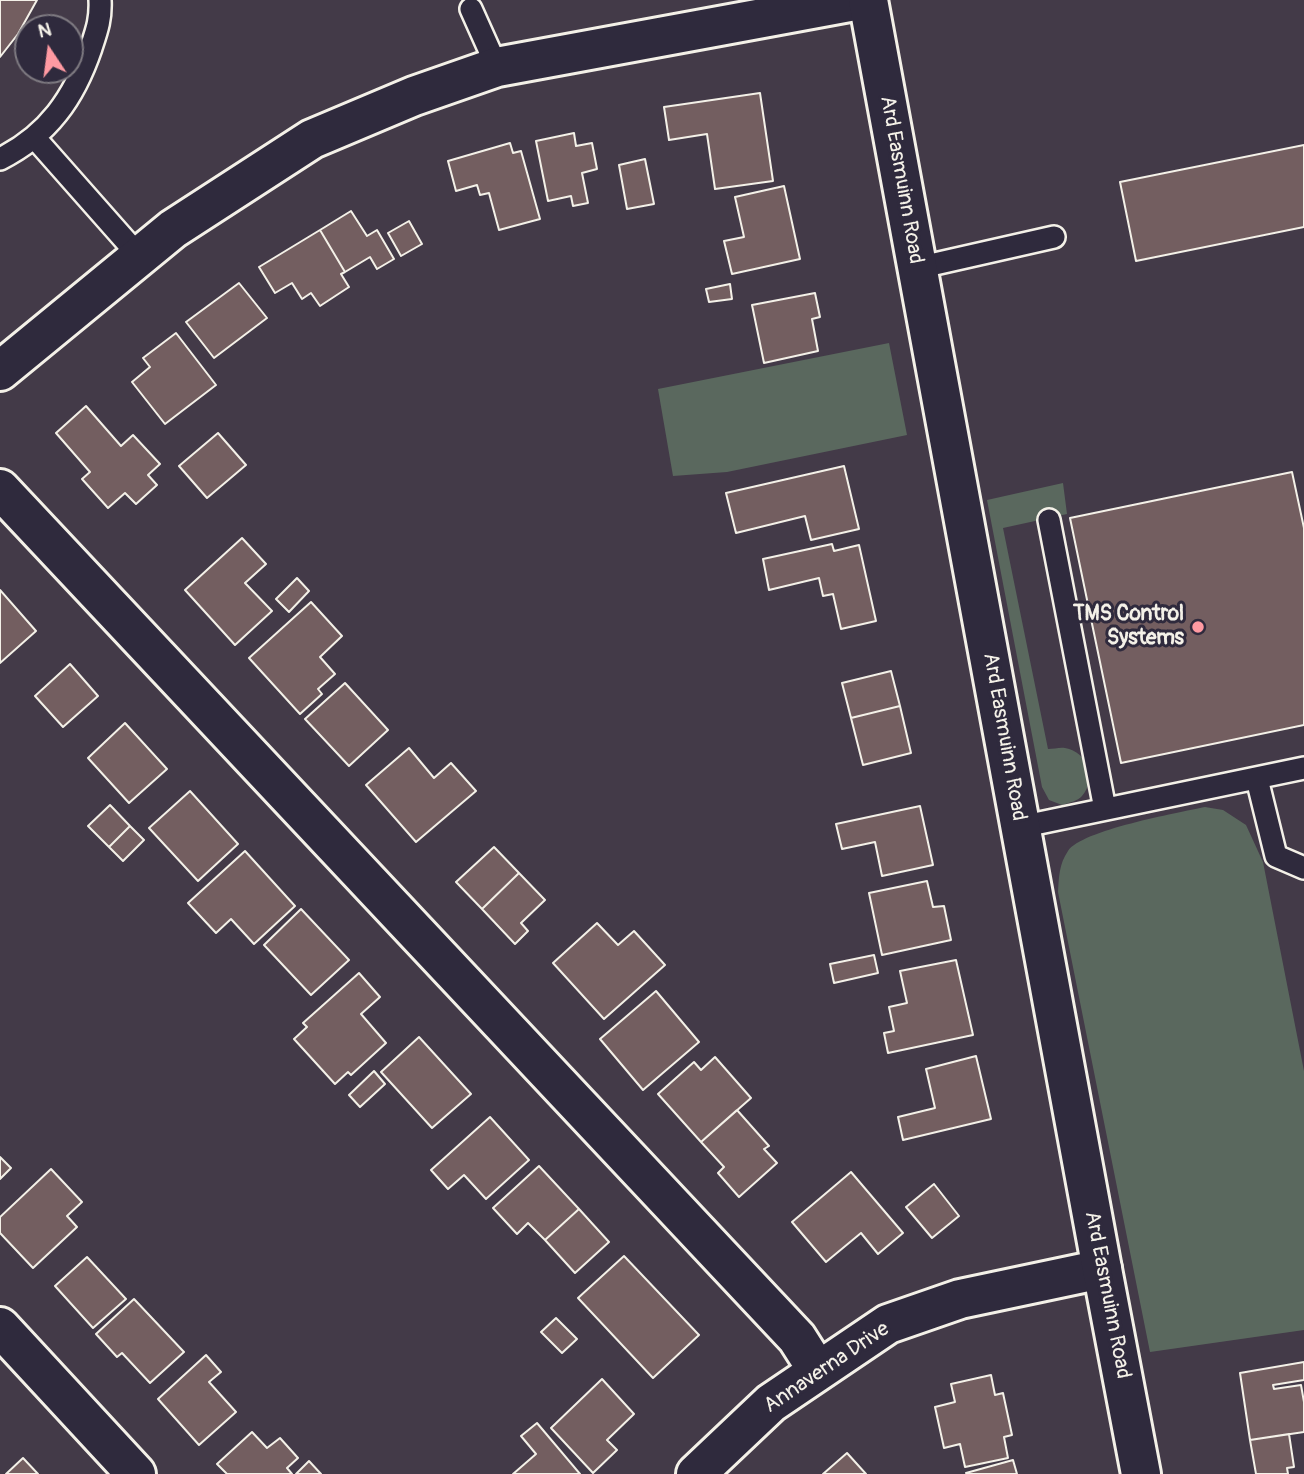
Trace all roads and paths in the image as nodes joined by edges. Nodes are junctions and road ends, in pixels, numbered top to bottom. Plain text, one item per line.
1 (100, 0) edge
2 (860, 0) edge
3 (868, 0) edge
4 (471, 9) dead end
5 (497, 67) junction
6 (34, 138) junction
7 (0, 159) edge
8 (1054, 237) dead end
9 (140, 257) junction
10 (917, 268) junction
11 (0, 371) edge
12 (0, 489) edge
13 (1049, 520) dead end
14 (1304, 768) edge
15 (1257, 779) junction
16 (1105, 809) junction
17 (1020, 827) junction
18 (1304, 868) edge
19 (1102, 1269) junction
20 (0, 1327) edge
21 (818, 1371) junction
22 (136, 1474) edge
23 (696, 1474) edge
24 (1141, 1474) edge

1 - 6 lane
2 - 5 street
3 - 10 street, Ard Easmuinn Road
4 - 5 lane
5 - 9 street
6 - 7 lane
6 - 9 lane
8 - 10 lane
9 - 11 street
10 - 17 street, Ard Easmuinn Road
12 - 21 street
13 - 16 lane
14 - 15 lane
15 - 16 lane
15 - 18 lane
16 - 17 lane
17 - 19 street, Ard Easmuinn Road
19 - 21 street, Annaverna Drive
19 - 24 street, Ard Easmuinn Road
20 - 22 street
21 - 23 street, Annaverna Drive

